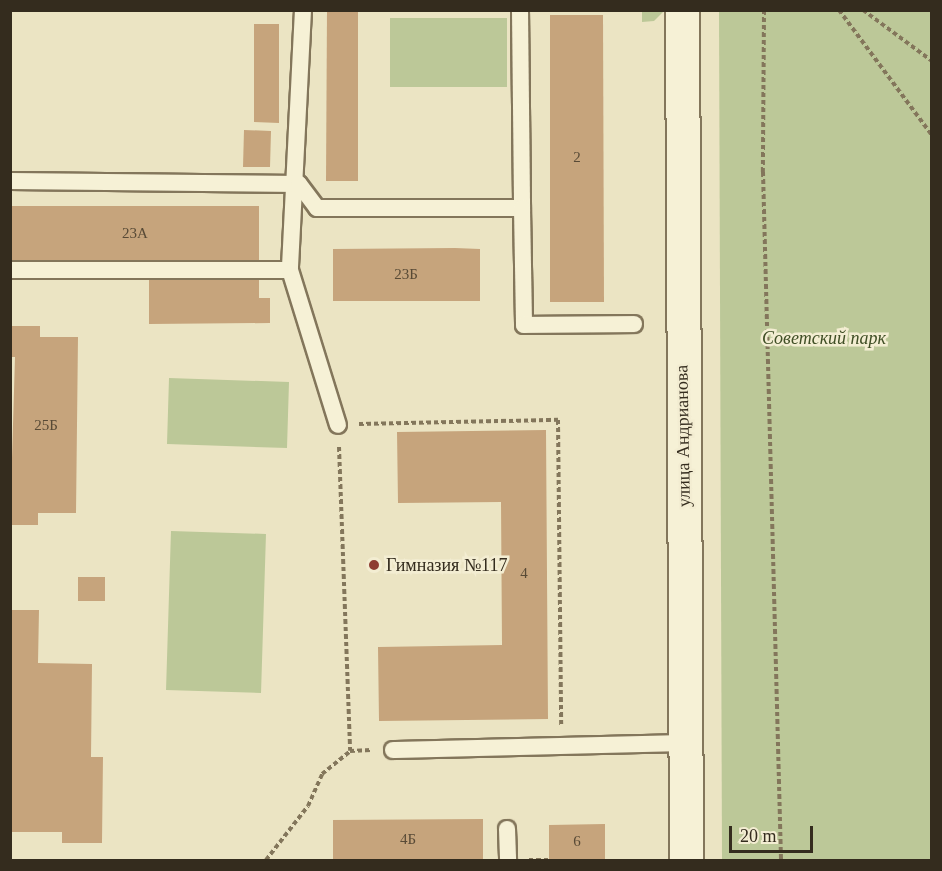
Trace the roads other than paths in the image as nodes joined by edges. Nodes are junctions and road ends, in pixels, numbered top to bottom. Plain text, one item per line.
1 (303, 10) edge
2 (520, 10) edge
3 (682, 10) edge
4 (10, 181) edge
5 (299, 184) junction
6 (522, 208) junction
7 (10, 270) edge
8 (291, 270) junction
9 (634, 324) dead end
10 (338, 425) road end
11 (686, 743) junction
12 (393, 750) dead end
13 (507, 829) dead end
14 (508, 861) edge
15 (686, 861) edge

1 - 5 lane
2 - 6 lane
3 - 11 street, улица Андрианова
4 - 5 lane
5 - 6 lane
5 - 8 lane
6 - 9 lane
7 - 8 lane
8 - 10 lane
11 - 12 lane
11 - 15 street, улица Андрианова
13 - 14 lane

